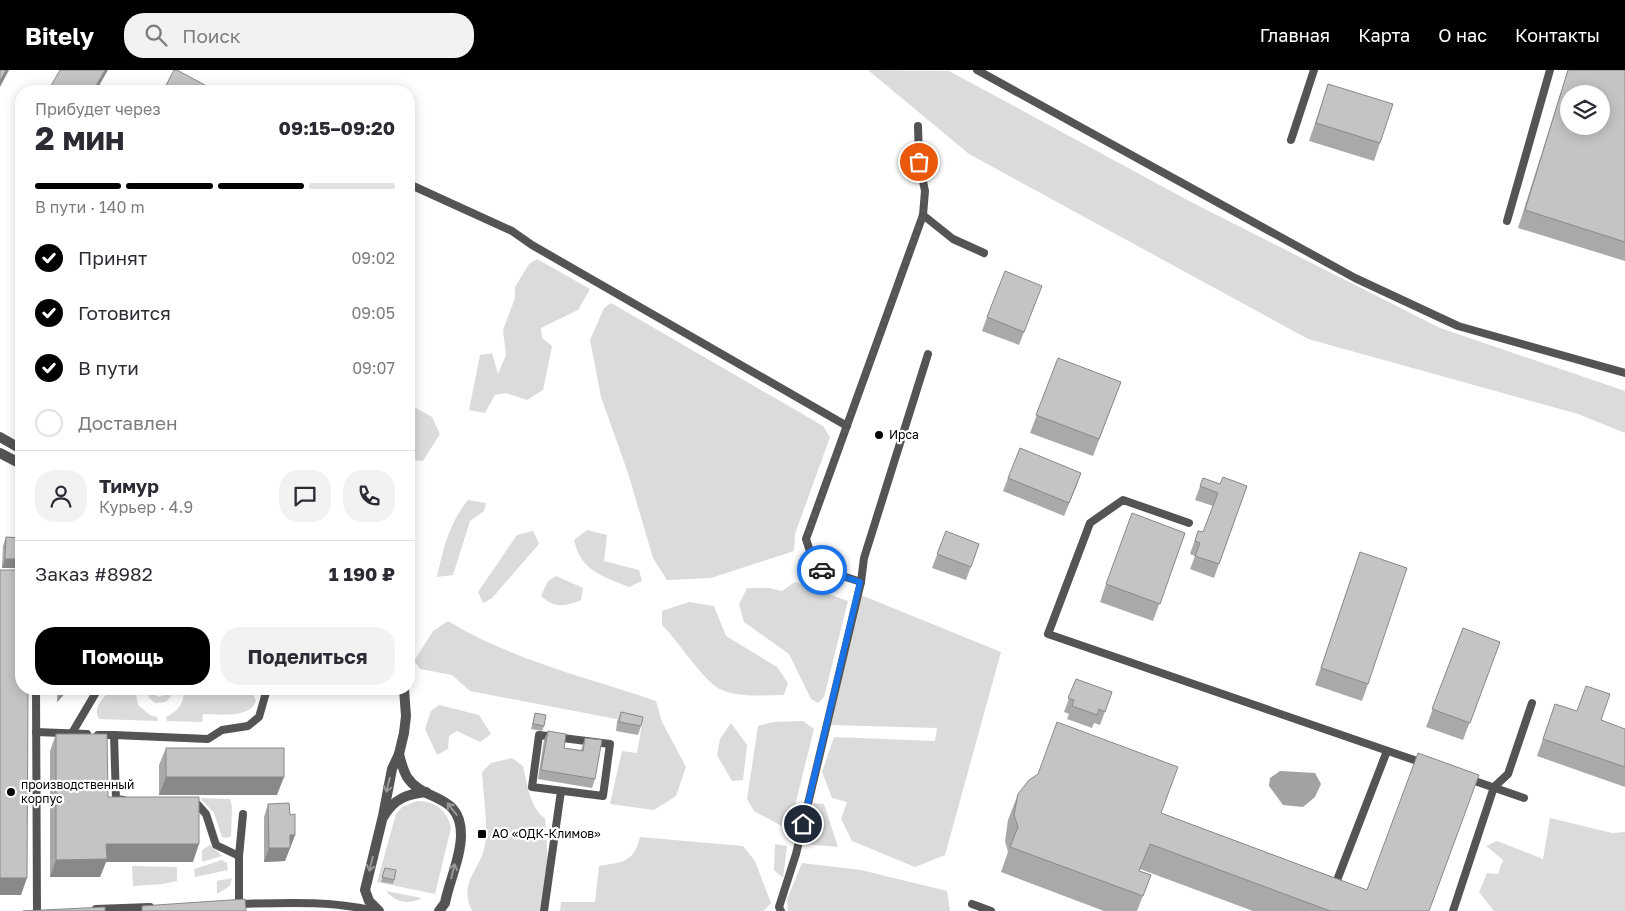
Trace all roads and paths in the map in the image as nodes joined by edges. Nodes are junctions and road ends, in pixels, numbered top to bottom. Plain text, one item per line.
1 (977, 70) edge
2 (1314, 70) edge
3 (1550, 70) edge
4 (918, 126) dead end
5 (1291, 140) dead end
6 (415, 186) edge
7 (923, 215) junction
8 (1507, 221) dead end
9 (984, 253) dead end
10 (928, 354) dead end
11 (1625, 373) edge
12 (847, 426) junction
13 (0, 438) edge
14 (15, 446) edge
15 (0, 452) edge
16 (15, 461) edge
17 (1189, 524) dead end
18 (860, 582) junction
19 (36, 695) edge
20 (95, 695) edge
21 (266, 695) edge
22 (404, 695) edge
23 (1532, 703) dead end
24 (36, 732) junction
25 (72, 734) junction
26 (114, 735) junction
27 (1387, 751) junction
28 (400, 754) junction
29 (1432, 766) edge
30 (1459, 775) edge
31 (1494, 788) junction
32 (561, 791) junction
33 (426, 792) junction
34 (1524, 798) dead end
35 (134, 800) edge
36 (179, 803) edge
37 (243, 814) dead end
38 (383, 816) junction
39 (239, 856) junction
40 (1331, 896) edge
41 (239, 904) junction
42 (972, 904) dead end
43 (229, 905) edge
44 (159, 907) edge
45 (443, 908) edge
46 (89, 910) edge
47 (119, 910) edge
48 (37, 911) edge
49 (377, 911) edge
50 (544, 911) edge
51 (781, 911) edge
52 (991, 911) edge
53 (1453, 911) edge

1 - 11 lane
2 - 5 lane
3 - 8 lane
4 - 7 lane
6 - 12 lane
7 - 9 lane
7 - 12 lane
10 - 18 lane
12 - 18 lane
13 - 14 street
15 - 16 street
17 - 27 lane
18 - 51 lane
19 - 24 lane
20 - 25 lane
21 - 26 lane
22 - 28 street
23 - 31 lane
24 - 25 lane
24 - 48 lane
25 - 26 lane
26 - 35 lane
27 - 29 lane
27 - 40 lane
28 - 33 street
28 -> 38 street
30 - 31 lane
31 - 34 lane
31 - 53 lane
32 - 32 lane
32 - 50 lane
33 - 38 street
45 -> 33 street
36 - 39 lane
37 - 39 lane
38 -> 49 street
39 - 41 lane
41 - 43 lane
41 - 49 lane
42 - 52 lane
44 - 47 lane
46 - 47 lane

